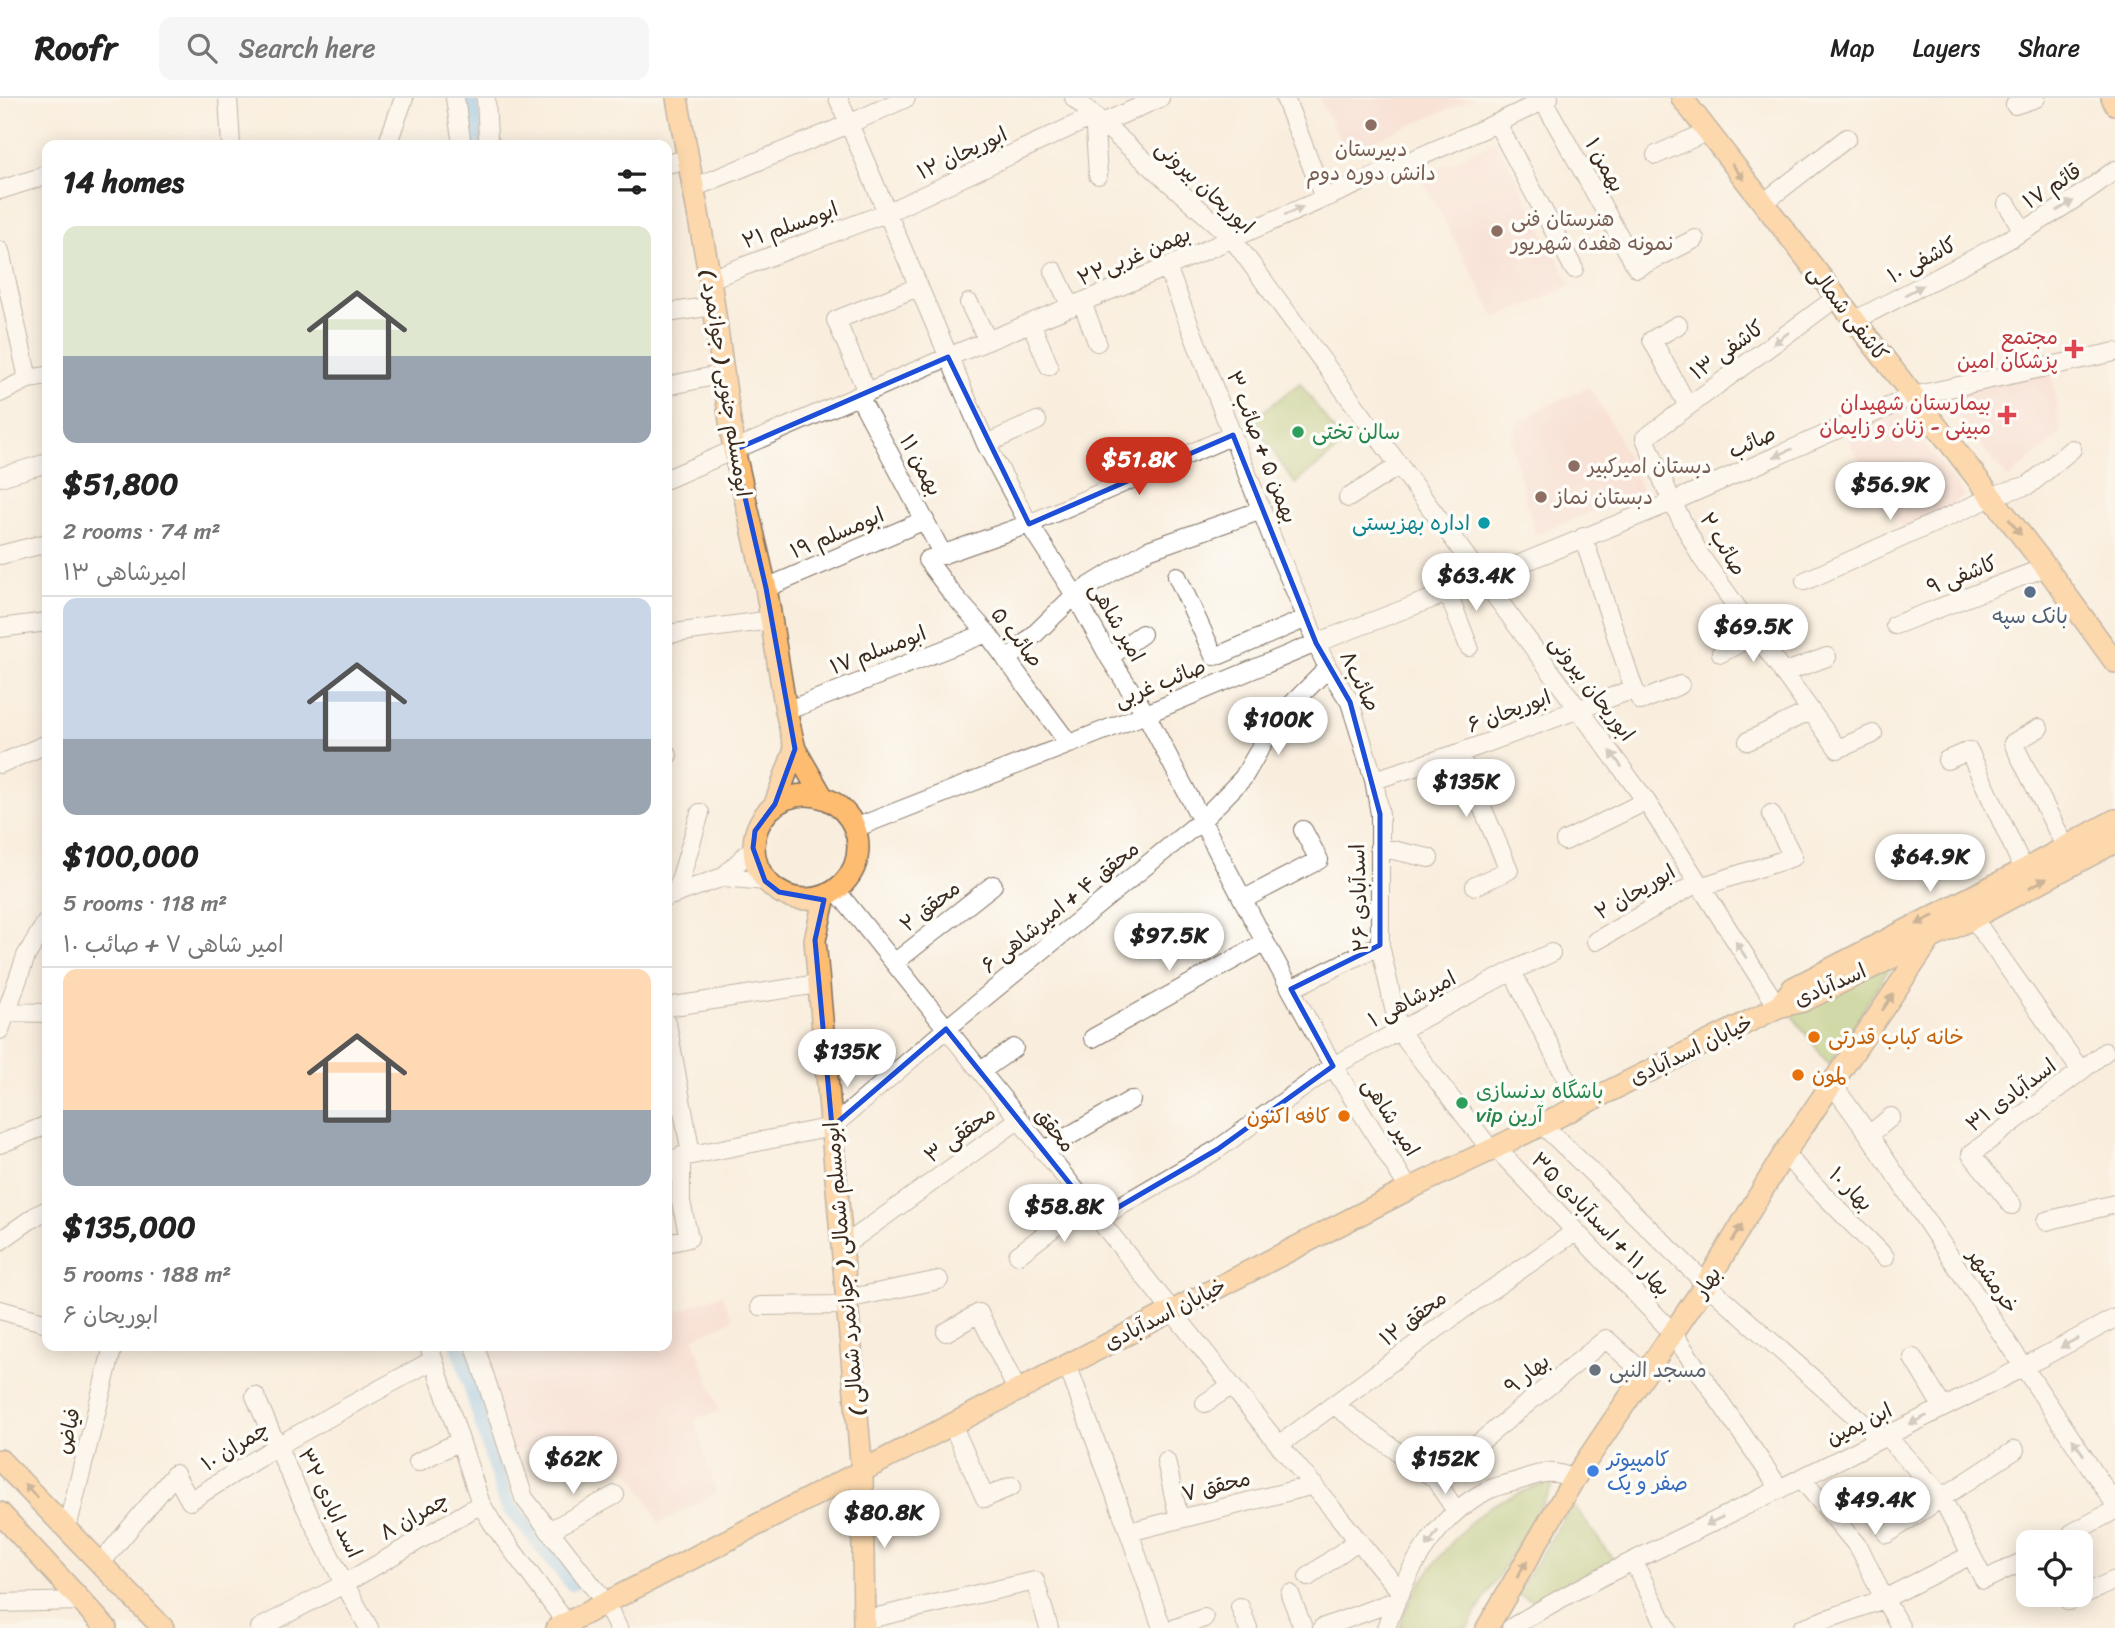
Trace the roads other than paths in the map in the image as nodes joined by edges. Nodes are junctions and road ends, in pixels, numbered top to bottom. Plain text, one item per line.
1 (228, 98) edge
2 (404, 98) edge
3 (455, 98) edge
4 (486, 98) edge
5 (677, 98) edge
6 (838, 98) edge
7 (906, 98) edge
8 (1074, 98) edge
9 (1160, 98) edge
10 (1285, 98) edge
11 (1682, 98) edge
12 (2036, 98) edge
13 (2112, 98) edge
14 (1546, 99) edge
15 (2115, 104) edge
16 (2015, 105) dead end
17 (1098, 119) junction
18 (1497, 123) junction
19 (849, 124) junction
20 (1706, 132) junction
21 (1847, 138) dead end
22 (231, 140) edge
23 (389, 140) edge
24 (461, 140) edge
25 (489, 140) edge
26 (1656, 155) dead end
27 (677, 162) edge
28 (2115, 170) edge
29 (1098, 175) dead end
30 (42, 177) edge
31 (692, 188) junction
32 (0, 190) edge
33 (1324, 198) junction
34 (1762, 204) junction
35 (2007, 204) dead end
36 (886, 214) junction
37 (2018, 235) junction
38 (1232, 238) junction
39 (1695, 239) dead end
40 (0, 251) edge
41 (1167, 267) junction
42 (1574, 269) dead end
43 (1054, 271) dead end
44 (710, 279) junction
45 (918, 287) junction
46 (1836, 298) junction
47 (969, 303) dead end
48 (1077, 305) junction
49 (713, 306) junction
50 (672, 312) edge
51 (1854, 321) junction
52 (1031, 323) junction
53 (1678, 325) dead end
54 (988, 341) junction
55 (1097, 342) dead end
56 (2115, 352) edge
57 (948, 357) junction
58 (1049, 366) dead end
59 (723, 374) junction
60 (42, 377) edge
61 (28, 379) junction
62 (672, 385) edge
63 (0, 393) edge
64 (863, 394) junction
65 (1918, 394) junction
66 (1688, 407) junction
67 (1037, 421) dead end
68 (1233, 435) junction
69 (1645, 438) joint
70 (986, 444) junction
71 (2072, 449) dead end
72 (734, 450) junction
73 (42, 464) edge
74 (1400, 465) junction
75 (0, 477) edge
76 (672, 477) edge
77 (1992, 498) junction
78 (1348, 499) dead end
79 (1672, 502) junction
80 (1262, 510) junction
81 (925, 520) junction
82 (1030, 524) junction
83 (1583, 537) junction
84 (42, 544) edge
85 (0, 555) edge
86 (935, 557) junction
87 (2046, 568) junction
88 (1177, 576) dead end
89 (1482, 580) junction
90 (1805, 581) dead end
91 (766, 588) junction
92 (1448, 593) junction
93 (1075, 595) junction
94 (1307, 618) junction
95 (772, 620) junction
96 (42, 623) edge
97 (1895, 625) dead end
98 (0, 628) edge
99 (672, 633) edge
100 (986, 633) junction
101 (1142, 635) dead end
102 (1755, 635) junction
103 (1316, 643) junction
104 (1469, 647) dead end
105 (1721, 653) dead end
106 (1109, 657) junction
107 (1827, 657) dead end
108 (1007, 661) junction
109 (2115, 662) edge
110 (1328, 668) junction
111 (1783, 674) junction
112 (1680, 685) dead end
113 (1634, 689) junction
114 (1579, 709) junction
115 (786, 710) junction
116 (1810, 711) junction
117 (1146, 714) junction
118 (2039, 728) dead end
119 (1873, 734) dead end
120 (1748, 741) dead end
121 (1069, 744) junction
122 (42, 746) edge
123 (795, 749) junction
124 (1459, 753) junction
125 (1947, 760) dead end
126 (0, 764) edge
127 (1374, 780) junction
128 (822, 796) junction
129 (1646, 801) junction
130 (775, 804) junction
131 (700, 813) dead end
132 (1771, 814) dead end
133 (1202, 820) junction
134 (2115, 820) edge
135 (855, 828) junction
136 (1303, 830) dead end
137 (1565, 841) dead end
138 (2115, 842) edge
139 (2065, 846) junction
140 (1379, 847) junction
141 (752, 848) junction
142 (1429, 858) dead end
143 (2024, 870) junction
144 (723, 877) junction
145 (765, 881) junction
146 (993, 885) dead end
147 (1698, 885) junction
148 (1475, 886) dead end
149 (672, 893) edge
150 (830, 893) junction
151 (672, 896) edge
152 (796, 899) junction
153 (1244, 899) junction
154 (1973, 918) junction
155 (42, 929) edge
156 (1931, 938) junction
157 (815, 940) junction
158 (1596, 941) dead end
159 (1265, 942) junction
160 (1380, 945) junction
161 (1551, 953) dead end
162 (894, 963) junction
163 (1512, 971) junction
164 (818, 984) junction
165 (1291, 989) junction
166 (672, 1006) edge
167 (1778, 1007) junction
168 (6, 1012) junction
169 (42, 1013) edge
170 (946, 1029) junction
171 (0, 1030) edge
172 (1399, 1031) junction
173 (1093, 1038) dead end
174 (1014, 1048) dead end
175 (2105, 1052) dead end
176 (1333, 1066) junction
177 (981, 1071) junction
178 (2081, 1071) junction
179 (672, 1075) edge
180 (1833, 1084) junction
181 (1132, 1100) dead end
182 (1580, 1105) junction
183 (1891, 1117) dead end
184 (1017, 1120) junction
185 (1542, 1125) junction
186 (42, 1127) edge
187 (832, 1127) junction
188 (1869, 1135) junction
189 (0, 1144) edge
190 (1494, 1149) junction
191 (1044, 1151) junction
192 (1784, 1154) junction
193 (680, 1157) edge
194 (1409, 1189) junction
195 (1086, 1203) junction
196 (2115, 1204) edge
197 (2012, 1205) dead end
198 (42, 1213) edge
199 (1098, 1219) junction
200 (2046, 1221) dead end
201 (1576, 1231) junction
202 (0, 1241) edge
203 (672, 1242) edge
204 (842, 1247) junction
205 (1018, 1255) dead end
206 (1885, 1256) dead end
207 (939, 1280) dead end
208 (1706, 1284) junction
209 (846, 1302) junction
210 (760, 1306) dead end
211 (0, 1310) edge
212 (1172, 1311) junction
213 (2115, 1318) edge
214 (42, 1322) edge
215 (946, 1332) dead end
216 (1672, 1332) junction
217 (112, 1351) edge
218 (477, 1351) edge
219 (431, 1353) edge
220 (1913, 1358) dead end
221 (1067, 1364) junction
222 (2023, 1368) junction
223 (1646, 1376) junction
224 (1231, 1386) junction
225 (1017, 1390) junction
226 (255, 1396) dead end
227 (1205, 1403) dead end
228 (1334, 1405) junction
229 (1943, 1408) junction
230 (952, 1424) junction
231 (858, 1431) junction
232 (1884, 1437) junction
233 (460, 1441) junction
234 (1279, 1445) junction
235 (277, 1446) junction
236 (2015, 1450) dead end
237 (896, 1454) junction
238 (0, 1460) edge
239 (1166, 1461) dead end
240 (418, 1462) dead end
241 (862, 1472) junction
242 (1801, 1478) junction
243 (1435, 1479) junction
244 (1574, 1479) junction
245 (1314, 1485) junction
246 (1012, 1486) dead end
247 (1780, 1489) junction
248 (824, 1491) junction
249 (615, 1495) dead end
250 (1942, 1498) junction
251 (2114, 1501) edge
252 (481, 1504) junction
253 (1456, 1511) junction
254 (0, 1513) edge
255 (1180, 1519) junction
256 (862, 1524) junction
257 (67, 1528) junction
258 (2076, 1530) edge
259 (549, 1531) junction
260 (1129, 1532) junction
261 (1887, 1534) dead end
262 (1357, 1541) junction
263 (1971, 1555) junction
264 (1633, 1561) junction
265 (100, 1564) junction
266 (2016, 1565) edge
267 (1308, 1577) dead end
268 (2115, 1580) edge
269 (344, 1584) junction
270 (2093, 1590) edge
271 (1290, 1594) dead end
272 (1398, 1596) junction
273 (1884, 1599) junction
274 (82, 1601) junction
275 (605, 1602) junction
276 (0, 1603) edge
277 (1502, 1604) junction
278 (1240, 1607) dead end
279 (1538, 1611) junction
280 (1204, 1618) dead end
281 (864, 1624) edge
282 (564, 1627) edge
283 (106, 1628) edge
284 (163, 1628) edge
285 (260, 1628) edge
286 (369, 1628) edge
287 (618, 1628) edge
288 (1049, 1628) edge
289 (1162, 1628) edge
290 (1176, 1628) edge
291 (1248, 1628) edge
292 (1303, 1628) edge
293 (1322, 1628) edge
294 (1386, 1628) edge
295 (1487, 1628) edge
296 (1511, 1628) edge
297 (1667, 1628) edge
298 (1802, 1628) edge
299 (1901, 1628) edge

1 - 22 street
2 - 23 street
3 - 24 street
4 - 25 street
5 - 27 main road, ابومسلم جنوبی ( جوانمرد )
6 - 19 street, امیر شاهی
7 - 19 street
8 - 17 street, ابوریحان بیرونی
9 - 17 street, ابوریحان ۱۲
10 - 33 street
11 - 20 main road, کاشفی شمالی
12 - 16 street
13 - 15 main road
14 - 18 street, ۲۲بهمن غربی
14 - 39 street, بهمن ۱
17 - 29 street
17 - 36 street, ابوریحان ۱۲
17 - 38 street, ابوریحان بیرونی
18 - 33 street, ۲۲بهمن غربی
18 - 42 street
19 - 31 street
19 - 36 street, امیر شاهی
20 - 26 street
20 -> 34 main road, کاشفی شمالی
21 - 34 street
27 - 31 main road, ابومسلم جنوبی ( جوانمرد )
37 -> 28 street, قائم ۱۷
30 - 32 street
31 - 44 main road, ابومسلم جنوبی ( جوانمرد )
38 -> 33 street, ۲۲بهمن غربی
34 - 46 main road, کاشفی شمالی
35 - 37 street
36 - 44 street, ابومسلم ۲۱
36 - 45 street, امیر شاهی
51 -> 37 street, کاشفی ۱۰
38 - 41 street, ۲۲بهمن غربی
38 - 74 street, ابوریحان بیرونی
40 - 61 street
41 - 48 street, ۲۲بهمن غربی
41 - 68 street, بهمن ۵ + صائب ۳
43 - 48 street
44 - 49 main road, ابومسلم جنوبی ( جوانمرد )
45 - 57 street, امیر شاهی
45 - 64 street, بهمن ۱۱
46 - 51 main road, کاشفی شمالی
46 -> 66 street, کاشفی ۱۳
47 - 54 street
48 - 52 street, ۲۲بهمن غربی
48 - 55 street
49 - 50 street
49 - 59 main road, ابومسلم جنوبی ( جوانمرد )
51 - 65 main road, کاشفی شمالی
52 - 54 street, ۲۲بهمن غربی
52 - 58 street
53 - 66 street
54 - 57 street, ۲۲بهمن غربی
56 - 65 street, صائب
57 - 64 street, ۲۲بهمن غربی
57 - 70 street, امیر شاهی
59 - 62 street
59 - 72 main road, ابومسلم جنوبی ( جوانمرد )
60 - 61 street
61 - 63 street
64 - 72 street, ۲۲بهمن غربی
64 - 81 street, بهمن ۱۱
65 - 77 main road, کاشفی شمالی
65 -> 79 street, صائب
66 - 69 street, کاشفی ۱۳
67 - 70 street
68 - 80 street, بهمن ۵ + صائب ۳
68 - 82 street
69 - 79 street, صائب ۲
70 - 82 street, امیر شاهی
71 - 77 street
72 - 76 street, ۲۲بهمن غربی
72 - 91 main road, ابومسلم جنوبی ( جوانمرد )
73 - 75 street
74 - 78 street
74 - 89 street, ابوریحان بیرونی
77 -> 87 main road, کاشفی شمالی
77 - 90 street
79 - 83 street, صائب
79 - 102 street, صائب ۲
80 - 93 street
80 - 94 street, بهمن ۵ + صائب ۳
81 - 86 street, بهمن ۱۱
81 - 91 street, ابومسلم ۱۹
82 - 86 street
82 - 93 street, امیر شاهی
83 - 89 street, صائب
83 - 113 street
84 - 85 street
86 - 100 street, صائب ۵
87 - 97 street, کاشفی ۹
87 - 109 main road, کاشفی شمالی
88 - 94 street
89 - 92 street, صائب غربی
89 - 114 street, ابوریحان بیرونی
91 - 95 main road, ابومسلم جنوبی ( جوانمرد )
92 - 103 street, صائب غربی
92 - 104 street
93 - 106 street, امیر شاهی
93 - 108 street
94 - 103 street, بهمن ۵ + صائب ۳
95 - 99 street
95 - 115 main road, ابومسلم جنوبی ( جوانمرد )
96 - 98 street
100 - 108 street, صائب ۵
100 - 115 street, ابومسلم ۱۷
101 - 106 street
102 - 105 street
102 - 111 street, صائب ۲
103 - 110 street, صائب۸
103 - 117 street, صائب غربی
106 - 117 street, امیر شاهی
107 - 111 street
108 - 121 street, صائب ۵
110 - 127 street, صائب۸
110 - 133 street, محقق ۴ + امیرشاهی ۶
111 - 116 street, صائب ۲
112 - 113 street
113 - 114 street, ابوریحان ۶
114 - 124 street, ابوریحان ۶
129 -> 114 street, ابوریحان بیرونی
115 - 123 main road, ابومسلم جنوبی ( جوانمرد )
116 - 119 street, صائب ۲
116 - 120 street
117 - 121 street, صائب غربی
117 - 133 street, امیر شاهی
118 - 139 street
121 - 135 street, صائب غربی
122 - 126 street
123 - 128 main road, ابومسلم جنوبی ( جوانمرد )
123 - 130 main road
124 - 127 street, ابوریحان ۶
124 - 148 street
125 - 143 street
127 - 140 street, اسدآبادی ۲۶
128 - 130 main road
128 - 135 main road
129 - 137 street
129 - 147 street, ابوریحان بیرونی
130 - 141 main road
131 - 149 street
132 - 147 street, ابوریحان ۲
133 - 153 street, امیر شاهی
133 - 170 street, محقق ۴ + امیرشاهی ۶
134 - 139 main road, اسدآبادی
135 - 150 main road
136 - 153 street
154 -> 138 main road, اسدآبادی
139 - 143 main road, اسدآبادی
140 - 142 street
140 - 160 street, اسدآبادی ۲۶
141 - 144 street
141 - 145 main road
143 -> 167 main road, اسدآبادی
144 - 145 street
144 - 151 street
145 - 152 main road
146 - 162 street, محقق ۲
147 - 158 street, ابوریحان ۲
167 -> 147 street, ابوریحان بیرونی
150 - 152 main road
150 - 157 main road
150 - 162 street, محقق
152 - 157 main road
153 - 159 street, امیر شاهی
154 - 156 main road, اسدآبادی
154 - 178 street, اسدآبادی ۳۱
155 - 168 street
156 - 167 main road, اسدآبادی
180 -> 156 main road, بهار
157 - 164 main road, ابومسلم شمالی ( جوانمرد شمالی )
159 - 165 street, امیر شاهی
159 - 173 street
160 - 165 street
160 - 172 street, اسدآبادی ۲۶
161 - 163 street, امیرشاهی ۱
162 - 170 street, محقق
163 - 172 street, امیرشاهی ۱
163 - 182 street
164 - 166 street
164 - 187 main road, ابومسلم شمالی ( جوانمرد شمالی )
165 - 176 street, امیر شاهی
167 - 182 main road, خیابان اسدآبادی
168 - 169 street
168 - 171 street
170 - 177 street, محقق
170 - 187 street, محقق ۴ + امیرشاهی ۶
172 - 176 street, امیرشاهی ۱
172 - 190 street, اسدآبادی ۲۶
174 - 177 street
175 - 178 street
176 - 194 street, امیر شاهی
176 - 199 street, امیرشاهی ۱
177 - 184 street, محقق
178 - 197 street, اسدآبادی ۳۱
179 - 193 street
180 - 188 street, خرمشهر
180 - 192 main road, بهار
181 - 191 street
182 - 185 main road, خیابان اسدآبادی
183 - 188 street
184 - 191 street, محقق
184 - 204 street, محققی ۳
185 - 190 main road, خیابان اسدآبادی
185 - 208 street
186 - 189 street
187 - 193 street
187 - 204 main road, ابومسلم شمالی ( جوانمرد شمالی )
188 - 222 street, خرمشهر
190 - 194 main road, خیابان اسدآبادی
190 - 201 street, بهار ۱۱ + اسدآبادی ۳۵
191 - 195 street, محقق
192 - 206 street, بهار ۱۰
208 -> 192 main road, بهار
193 - 203 street
194 - 212 main road, خیابان اسدآبادی
195 - 199 street, محقق
195 - 205 street
196 - 200 street
198 - 202 street
199 - 212 street, محقق
201 - 216 street, بهار ۱۱ + اسدآبادی ۳۵
201 - 228 street, محقق ۱۲
204 - 209 main road, ابومسلم شمالی ( جوانمرد شمالی )
207 - 209 street
208 - 216 main road, بهار
208 - 232 street
209 - 210 street
209 - 231 main road, ابومسلم شمالی ( جوانمرد شمالی )
211 - 214 street
212 - 221 main road, خیابان اسدآبادی
212 - 224 street, محقق
213 -> 222 street, ابن یمین
215 - 225 street
216 - 223 main road, بهار
216 - 247 street, بهار ۱۱ + اسدآبادی ۳۵
217 - 257 street, فیاض
218 - 259 street
219 - 233 street
219 - 235 street, چمران ۱۰
220 - 229 street
221 - 225 main road, خیابان اسدآبادی
221 - 260 street
222 - 229 street, ابن یمین
251 -> 222 street, خرمشهر
223 - 243 street, بهار ۹
223 - 244 main road, بهار
224 - 227 street
224 - 234 street, محقق
225 - 230 main road, خیابان اسدآبادی
226 - 235 street, اسد ابادی ۳۲
228 - 234 street, محقق ۱۲
228 - 243 street
229 -> 232 street, ابن یمین
230 - 237 main road, خیابان اسدآبادی
230 - 246 street
231 - 241 main road, ابومسلم شمالی ( جوانمرد شمالی )
231 - 248 main road
232 - 242 street, ابن یمین
232 - 250 street
233 - 240 street
233 - 252 street
234 - 245 street, محقق
235 - 265 street, چمران ۱۰
235 - 269 street, اسد ابادی ۳۲
236 - 250 street
237 - 241 main road, خیابان اسدآبادی
237 - 256 main road
257 -> 238 main road
239 - 255 street
241 - 248 main road, خیابان اسدآبادی
241 - 256 main road, ابومسلم شمالی ( جوانمرد شمالی )
242 - 247 street, ابن یمین
242 - 273 street
243 - 253 street
244 - 253 street
277 -> 244 main road, بهار
245 - 255 street, محقق ۷
245 - 262 street, محقق
247 -> 264 street, ابن یمین
248 - 275 main road, خیابان اسدآبادی
249 - 259 street
250 - 261 street
250 - 263 street
251 - 258 street
252 - 269 street, چمران ۸
252 - 282 street
253 -> 272 street
254 - 274 main road
255 - 260 street, محقق ۷
256 - 281 main road, ابومسلم شمالی ( جوانمرد شمالی )
257 - 265 main road
259 - 275 street
260 - 289 street
262 - 267 street
262 - 272 street, محقق
263 - 266 street
263 - 273 street
264 - 279 street, ابن یمین
264 - 297 street
265 - 284 main road
268 - 270 street
269 - 285 street, چمران ۸
269 - 286 street, اسد ابادی ۳۲
271 - 292 street
272 - 293 street
272 - 294 street
273 - 298 street
273 - 299 street
274 - 276 street
274 - 283 main road
275 - 282 main road, خیابان اسدآبادی
275 - 287 street
277 - 279 street
277 - 295 main road, بهار
278 - 291 street
279 - 296 street, ابن یمین
280 - 290 street
281 - 288 street

